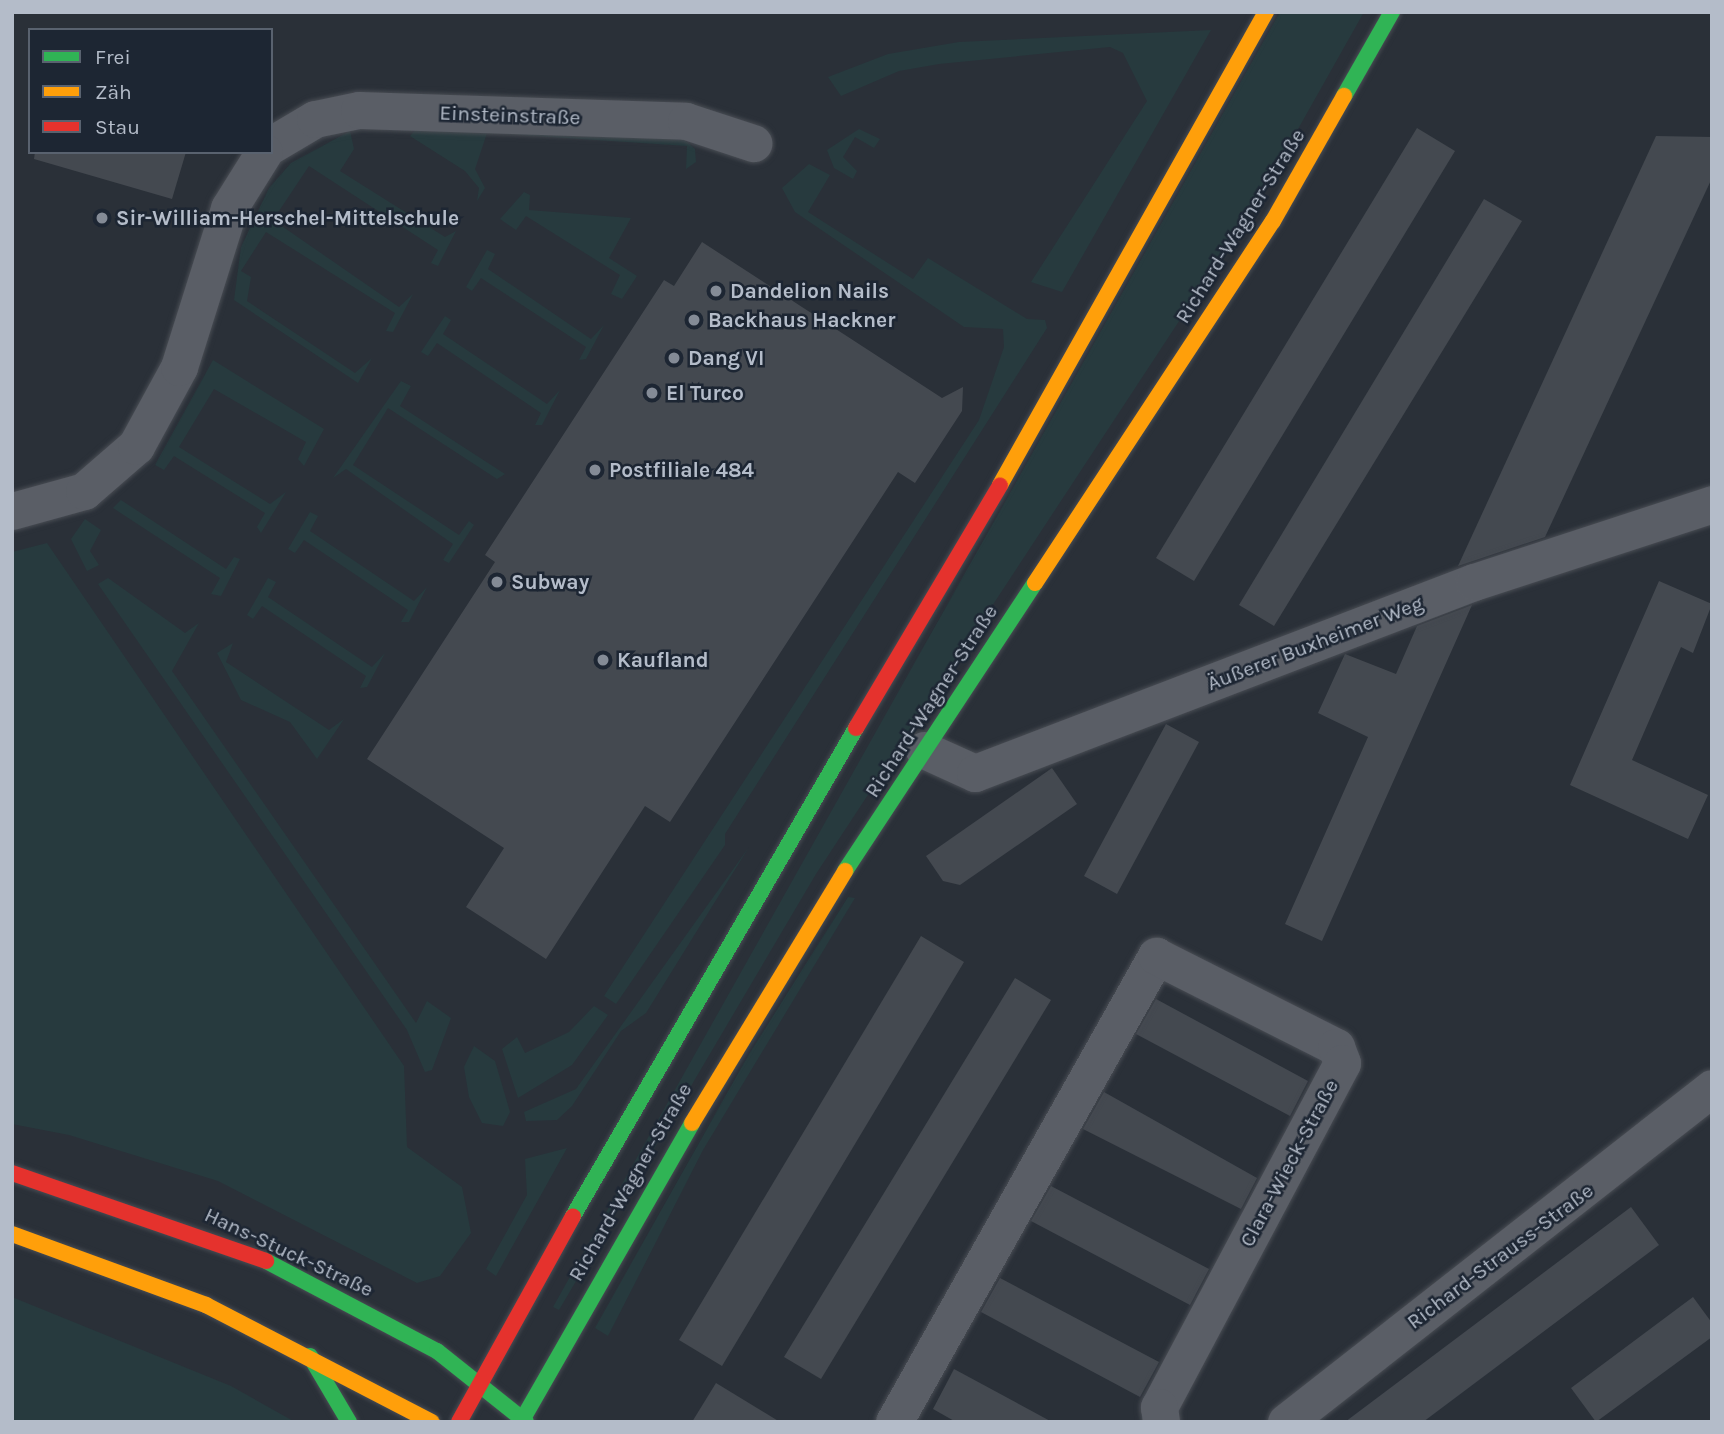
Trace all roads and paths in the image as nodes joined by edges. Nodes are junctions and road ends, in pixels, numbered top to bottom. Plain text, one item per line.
1 (1266, 12) edge
2 (1392, 12) edge
3 (753, 143) dead end
4 (273, 144) edge
5 (263, 154) edge
6 (1712, 504) edge
7 (12, 511) edge
8 (924, 750) junction
9 (1712, 1088) edge
10 (12, 1173) edge
11 (12, 1234) edge
12 (310, 1356) junction
13 (480, 1384) junction
14 (523, 1421) edge
15 (349, 1422) edge
16 (432, 1422) edge
17 (459, 1422) edge
18 (894, 1422) edge
19 (1161, 1422) edge
20 (1286, 1422) edge

1 - 13 main road, Richard-Wagner-Straße
2 - 8 main road, Richard-Wagner-Straße
3 - 4 street, Einsteinstraße
5 - 7 street
6 - 8 street, Äußerer Buxheimer Weg
8 - 14 main road, Richard-Wagner-Straße
9 - 20 street, Richard-Strauss-Straße
10 - 13 main road, Hans-Stuck-Straße
11 - 12 main road
12 - 15 main road
12 - 16 main road
13 - 14 main road, Hans-Stuck-Straße
13 - 17 main road, Richard-Wagner-Straße
18 - 19 street, Clara-Wieck-Straße

